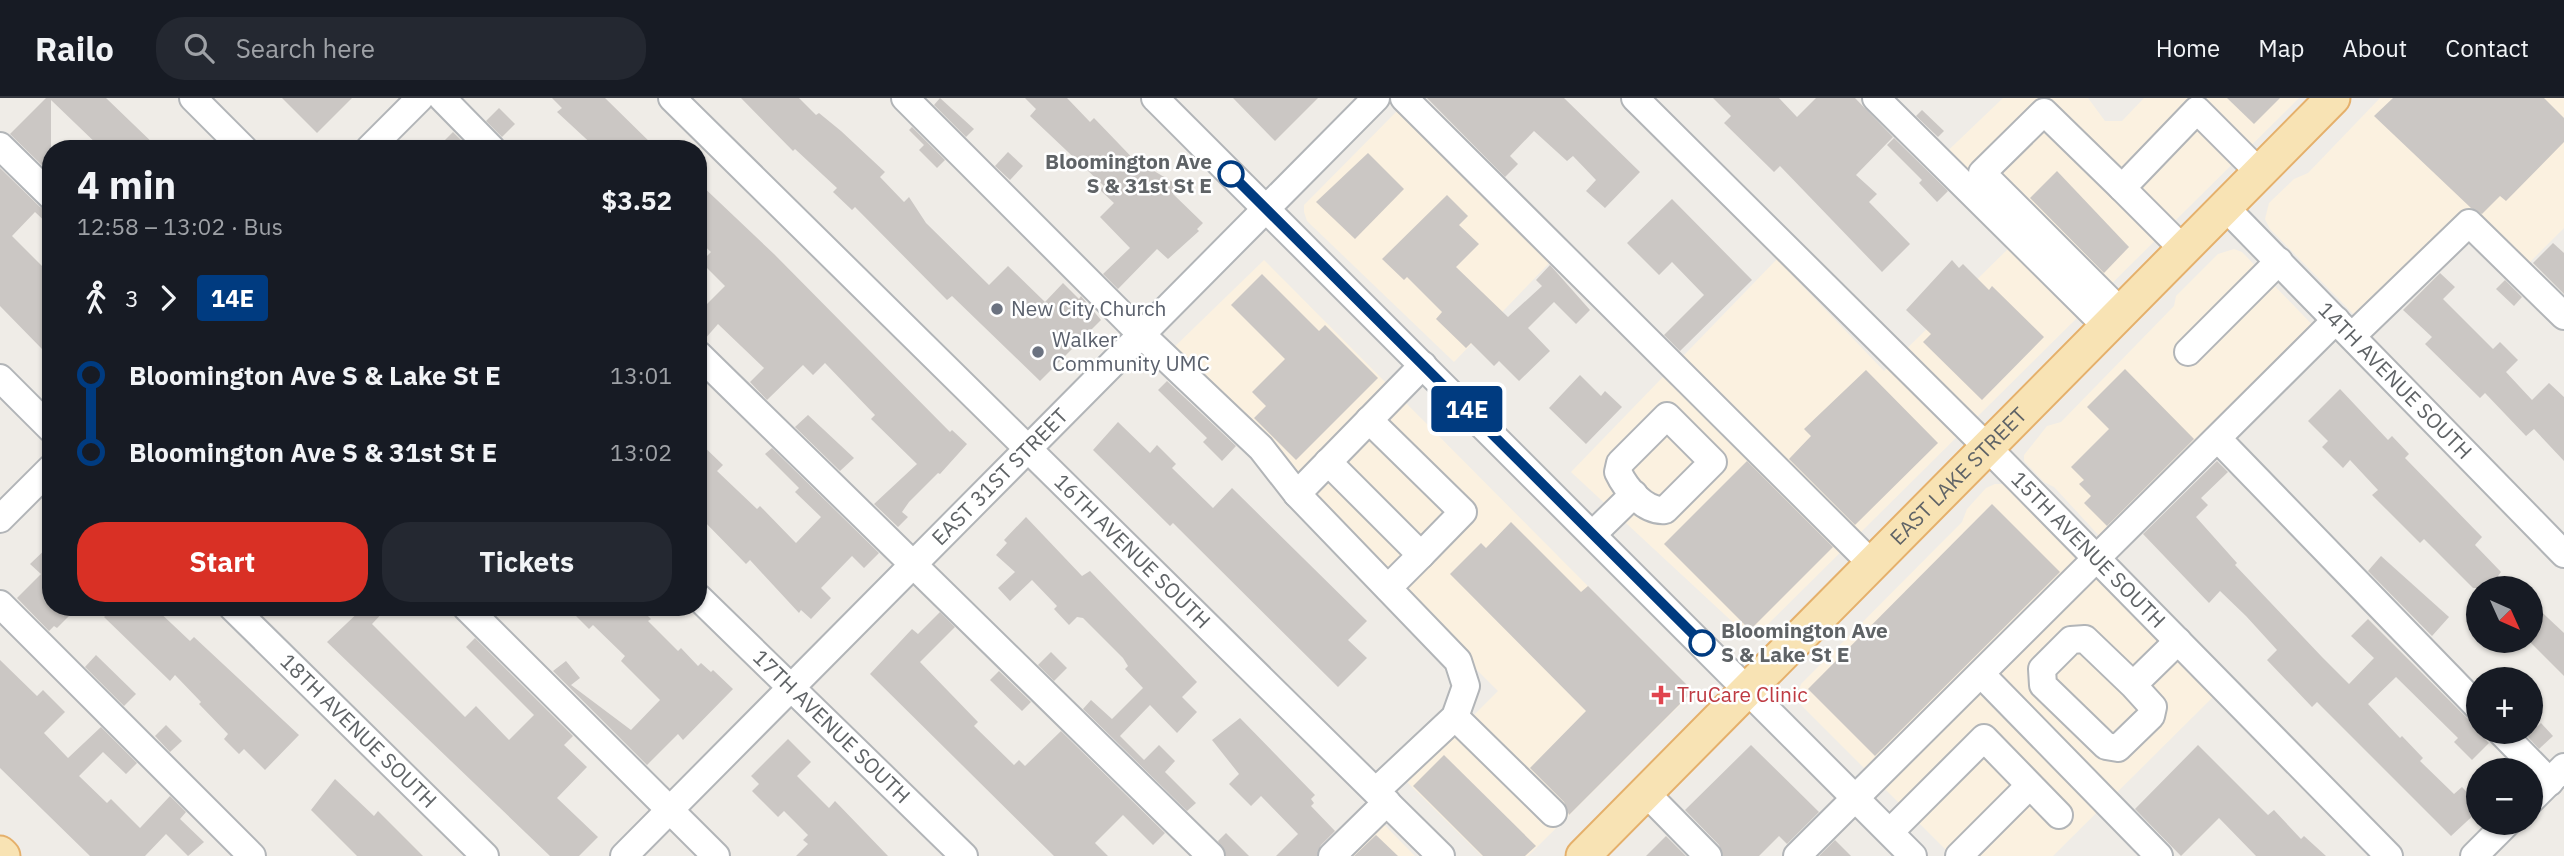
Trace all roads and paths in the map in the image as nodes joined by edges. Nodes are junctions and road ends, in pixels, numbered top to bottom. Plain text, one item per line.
1 (193, 98) edge
2 (421, 98) edge
3 (442, 98) edge
4 (672, 98) edge
5 (905, 98) edge
6 (1154, 98) edge
7 (1376, 98) edge
8 (1404, 98) edge
9 (1636, 98) edge
10 (1875, 98) edge
11 (2333, 98) edge
12 (235, 140) edge
13 (378, 140) edge
14 (483, 140) edge
15 (0, 146) edge
16 (2259, 172) junction
17 (42, 187) edge
18 (2122, 188) junction
19 (2225, 207) junction
20 (1266, 209) junction
21 (2183, 249) junction
22 (2279, 261) junction
23 (2564, 316) edge
24 (2113, 319) junction
25 (2344, 328) junction
26 (1142, 335) junction
27 (2188, 352) dead end
28 (707, 363) edge
29 (1423, 365) junction
30 (0, 378) edge
31 (42, 420) edge
32 (1369, 421) junction
33 (2218, 439) junction
34 (1987, 447) junction
35 (1031, 449) junction
36 (1328, 462) junction
37 (42, 477) edge
38 (1297, 494) junction
39 (1634, 494) dead end
40 (0, 519) edge
41 (1593, 534) junction
42 (2564, 554) edge
43 (1421, 555) junction
44 (2097, 559) junction
45 (1872, 564) junction
46 (913, 565) junction
47 (1388, 588) junction
48 (0, 604) edge
49 (707, 606) edge
50 (241, 616) edge
51 (475, 616) edge
52 (2178, 641) junction
53 (1981, 674) junction
54 (2133, 685) dead end
55 (791, 689) junction
56 (1749, 689) junction
57 (2466, 695) edge
58 (1455, 717) junction
59 (2517, 744) edge
60 (2557, 774) edge
61 (2029, 786) junction
62 (2543, 788) edge
63 (1646, 793) junction
64 (1382, 797) junction
65 (1856, 798) junction
66 (670, 810) junction
67 (1553, 813) dead end
68 (2059, 815) dead end
69 (1890, 832) junction
70 (2495, 835) edge
71 (252, 856) edge
72 (485, 856) edge
73 (624, 856) edge
74 (716, 856) edge
75 (964, 856) edge
76 (1211, 856) edge
77 (1332, 856) edge
78 (1441, 856) edge
79 (1583, 856) edge
80 (1708, 856) edge
81 (1797, 856) edge
82 (1913, 856) edge
83 (1959, 856) edge
84 (2160, 856) edge
85 (2389, 856) edge
86 (2474, 856) edge

1 - 12 street
2 - 13 street
3 - 14 street
4 - 35 street, 16TH AVENUE SOUTH
5 - 26 street
6 - 20 street
7 - 20 street, EAST 31ST STREET
8 - 45 street
9 - 34 street, 15TH AVENUE SOUTH
10 - 24 street
11 - 16 main road, EAST LAKE STREET
15 - 17 street
16 - 18 street
16 - 19 main road, EAST LAKE STREET
18 - 21 street
18 - 24 street
19 - 21 main road, EAST LAKE STREET
19 - 22 street, 14TH AVENUE SOUTH
20 - 26 street, EAST 31ST STREET
20 - 29 street
21 - 24 main road, EAST LAKE STREET
22 - 25 street, 14TH AVENUE SOUTH
22 - 27 street
23 - 25 street
24 - 34 main road, EAST LAKE STREET
25 - 33 street
25 - 42 street, 14TH AVENUE SOUTH
26 - 35 street, EAST 31ST STREET
26 - 38 street
28 - 46 street
29 - 32 street
29 - 41 street
30 - 31 street
32 - 36 street
32 - 43 street
33 - 44 street
33 - 57 street
34 - 44 street, 15TH AVENUE SOUTH
34 - 45 main road, EAST LAKE STREET
35 - 46 street, EAST 31ST STREET
35 - 64 street, 16TH AVENUE SOUTH
36 - 38 street
36 - 43 street
37 - 40 street
38 - 47 street
39 - 41 street
41 - 56 street
43 - 47 street
44 - 52 street, 15TH AVENUE SOUTH
44 - 53 street
45 - 56 main road, EAST LAKE STREET
46 - 55 street, EAST 31ST STREET
46 - 76 street
47 - 58 street
48 - 71 street
49 - 55 street, 17TH AVENUE SOUTH
50 - 72 street, 18TH AVENUE SOUTH
51 - 66 street
52 - 54 street
52 - 85 street, 15TH AVENUE SOUTH
53 - 65 street
53 - 84 street
55 - 66 street, EAST 31ST STREET
55 - 75 street, 17TH AVENUE SOUTH
56 - 63 main road, EAST LAKE STREET
56 - 65 street
58 - 64 street
58 - 67 street
59 - 60 street
60 - 62 street
61 - 68 street
61 - 69 street
61 - 83 street
63 - 79 main road, EAST LAKE STREET
63 - 80 street
64 - 77 street
64 - 78 street, 16TH AVENUE SOUTH
65 - 69 street
65 - 81 street
66 - 73 street, EAST 31ST STREET
66 - 74 street
69 - 82 street
70 - 86 street

